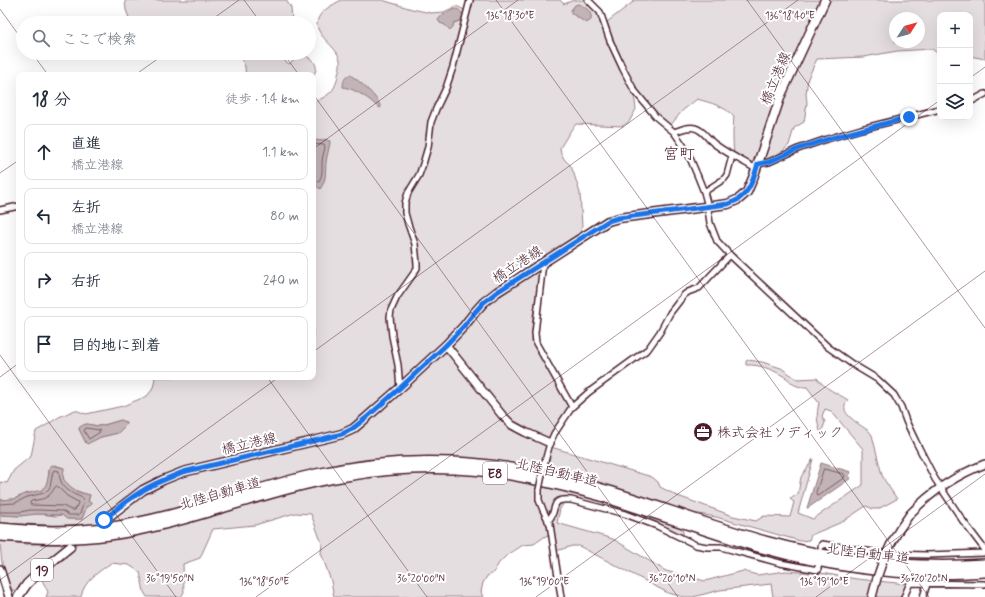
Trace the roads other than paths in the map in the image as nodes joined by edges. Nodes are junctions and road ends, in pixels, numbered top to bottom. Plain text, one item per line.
1 (470, 0) edge
2 (588, 0) edge
3 (825, 0) edge
4 (985, 94) edge
5 (973, 100) edge
6 (937, 110) edge
7 (674, 132) junction
8 (732, 156) junction
9 (757, 166) junction
10 (704, 192) junction
11 (708, 206) junction
12 (16, 207) edge
13 (0, 210) edge
14 (730, 254) junction
15 (543, 263) junction
16 (446, 345) junction
17 (400, 388) junction
18 (572, 406) junction
19 (550, 443) junction
20 (985, 464) edge
21 (940, 487) junction
22 (104, 520) dead end
23 (548, 521) junction
24 (0, 528) edge
25 (0, 536) edge
26 (70, 547) dead end
27 (821, 547) dead end
28 (985, 552) edge
29 (985, 564) edge
30 (818, 567) dead end
31 (0, 569) edge
32 (985, 572) edge
33 (927, 584) junction
34 (985, 584) edge
35 (9, 597) edge
36 (18, 597) edge
37 (561, 597) edge
38 (872, 597) edge
39 (904, 597) edge
40 (923, 597) edge

1 - 17 street
2 - 7 street
3 - 9 main road, 橋立港線
4 - 5 street
6 - 9 street
7 - 8 street
7 - 10 street
8 - 9 street
8 - 10 street
9 - 11 main road, 橋立港線
10 - 11 street
11 - 14 street
11 - 15 main road, 橋立港線
12 - 13 street
14 - 18 street
14 - 21 street
15 - 16 main road, 橋立港線
15 - 18 street
16 - 17 main road, 橋立港線
16 - 19 street
17 - 22 main road, 橋立港線
18 - 19 street
19 - 23 street, bridge
20 - 21 street
21 - 28 street
21 - 38 street, bridge
23 - 30 street
23 - 37 street
24 - 29 highway, 北陸自動車道 / E8
25 - 32 highway, 北陸自動車道 / E8
26 - 36 main road, 19
27 - 28 street
31 - 35 street
33 - 34 street
33 - 39 street
33 - 40 street

